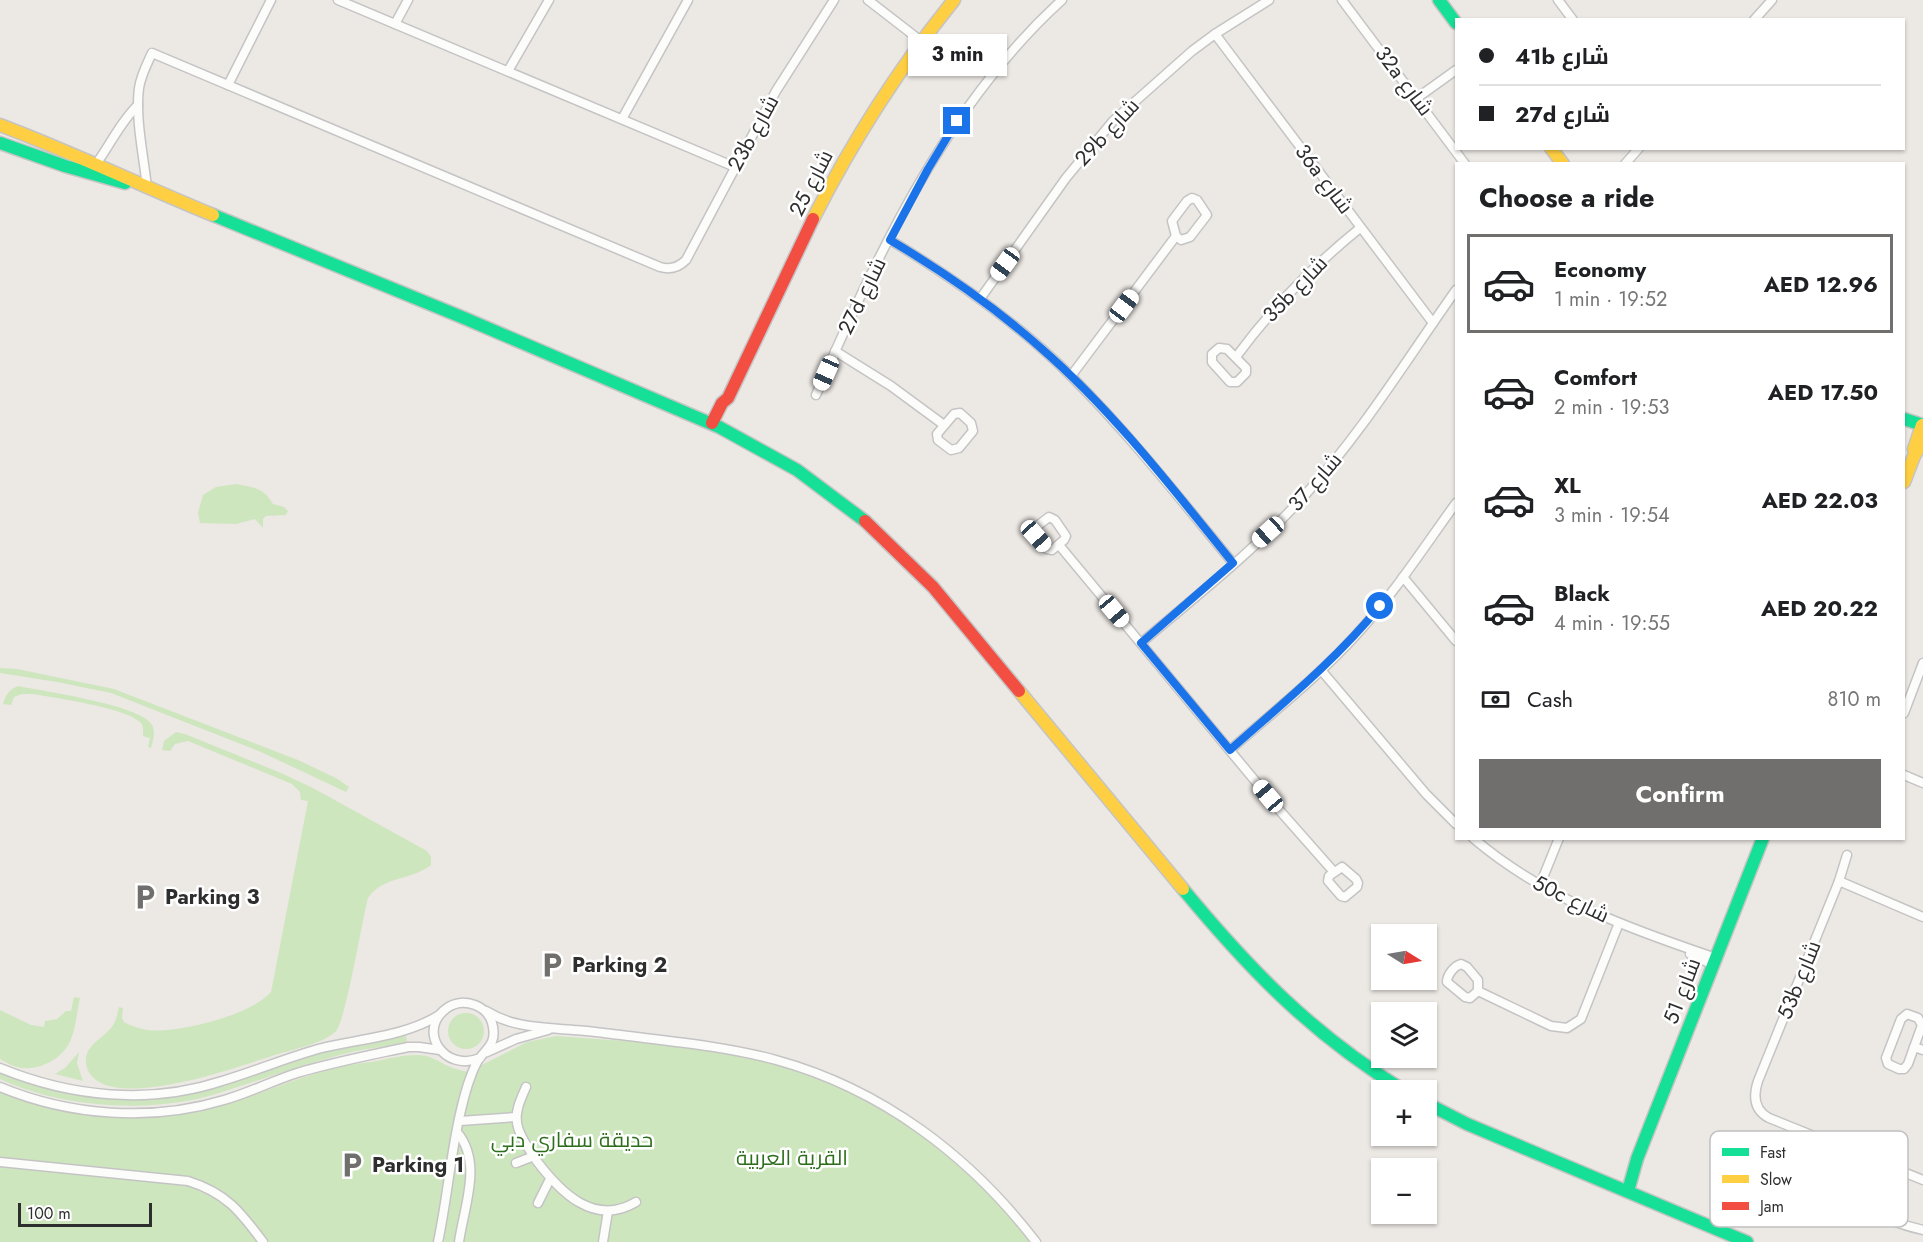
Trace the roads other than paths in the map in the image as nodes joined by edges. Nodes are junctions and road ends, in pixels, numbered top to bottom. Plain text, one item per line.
1 (271, 0) edge
2 (338, 0) edge
3 (408, 0) edge
4 (549, 0) edge
5 (688, 0) edge
6 (834, 0) edge
7 (868, 0) edge
8 (954, 0) edge
9 (1062, 0) edge
10 (1269, 0) edge
11 (1342, 0) edge
12 (1439, 0) edge
13 (1558, 0) edge
14 (1772, 0) edge
15 (1572, 18) edge
16 (1756, 18) edge
17 (1455, 22) edge
18 (395, 24) junction
19 (1215, 34) junction
20 (921, 40) junction
21 (508, 71) junction
22 (1455, 71) edge
23 (228, 85) junction
24 (1417, 98) junction
25 (138, 105) junction
26 (622, 119) junction
27 (0, 125) edge
28 (0, 143) edge
29 (1636, 150) edge
30 (1464, 162) edge
31 (1627, 162) edge
32 (96, 164) junction
33 (735, 166) junction
34 (147, 188) junction
35 (1360, 228) junction
36 (1176, 236) junction
37 (890, 240) junction
38 (1455, 291) edge
39 (980, 299) junction
40 (1433, 324) junction
41 (835, 351) junction
42 (1236, 357) junction
43 (1071, 376) junction
44 (816, 395) dead end
45 (1905, 419) edge
46 (716, 425) junction
47 (944, 425) junction
48 (1923, 425) edge
49 (1923, 441) edge
50 (1914, 456) junction
51 (1905, 479) edge
52 (1455, 504) edge
53 (1059, 545) dead end
54 (1233, 563) junction
55 (1403, 577) junction
56 (1455, 640) edge
57 (1141, 643) junction
58 (1923, 663) edge
59 (1321, 670) junction
60 (1905, 710) edge
61 (1230, 750) junction
62 (1905, 775) edge
63 (1923, 783) edge
64 (1455, 823) edge
65 (1475, 840) edge
66 (1558, 840) edge
67 (1762, 840) edge
68 (1847, 855) dead end
69 (1334, 872) dead end
70 (1839, 881) junction
71 (1540, 885) junction
72 (1923, 917) edge
73 (1619, 923) junction
74 (1714, 961) junction
75 (1478, 991) dead end
76 (486, 1011) junction
77 (440, 1015) junction
78 (556, 1029) junction
79 (1919, 1048) edge
80 (440, 1050) junction
81 (483, 1055) junction
82 (0, 1068) edge
83 (1387, 1080) edge
84 (0, 1087) edge
85 (526, 1087) dead end
86 (1437, 1109) edge
87 (516, 1117) junction
88 (459, 1121) junction
89 (1801, 1131) edge
90 (457, 1132) junction
91 (534, 1156) junction
92 (0, 1162) edge
93 (516, 1163) dead end
94 (1908, 1174) edge
95 (550, 1179) junction
96 (1923, 1180) edge
97 (1625, 1190) junction
98 (636, 1202) dead end
99 (538, 1203) dead end
100 (608, 1211) junction
101 (1908, 1225) edge
102 (1710, 1226) edge
103 (1712, 1227) edge
104 (1923, 1230) edge
105 (263, 1242) edge
106 (438, 1242) edge
107 (459, 1242) edge
108 (603, 1242) edge
109 (1036, 1242) edge
110 (1747, 1242) edge

1 - 23 street
2 - 18 street
3 - 18 street
4 - 21 street
5 - 26 street
6 - 33 street, 23b شارع
7 - 20 street
8 - 20 street, شارع 25
9 - 37 street, 27d شارع
10 - 19 street, 29b شارع
11 - 24 street, 32a شارع
12 - 17 street
13 - 15 street
14 - 16 street
18 - 21 street
19 - 35 street, 36a شارع
19 - 39 street, 29b شارع
20 - 46 street, شارع 25
21 - 26 street
22 - 24 street
23 - 25 street
23 - 33 street, 23b شارع
24 - 30 street, 32a شارع
25 - 32 street
25 - 34 street
26 - 33 street
27 - 32 street
28 - 34 street
29 - 31 street
32 - 34 street
34 - 46 street
35 - 40 street, 36a شارع
35 - 42 street, 35b شارع
36 - 36 street
36 - 43 street
37 - 39 street
37 - 41 street, 27d شارع
38 - 40 street, شارع 37
39 - 43 street
40 - 54 street, شارع 37
41 - 44 street, 27d شارع
41 - 47 street
42 - 42 street
43 - 54 street
45 - 48 street
46 - 83 street
47 - 47 street
48 - 50 street
49 - 50 street
50 - 51 street
52 - 55 street
53 - 57 street
54 - 57 street, شارع 37
55 - 56 street
55 - 59 street
57 - 61 street
58 - 60 street
59 - 61 street
59 - 64 street
61 - 69 street
62 - 63 street
65 - 71 street, 50c شارع
66 - 71 street
67 - 74 street, شارع 51
68 - 70 street, 53b شارع
70 - 72 street
70 - 89 street, 53b شارع
71 - 73 street, 50c شارع
73 - 74 street, 50c شارع
73 - 75 street
74 - 97 street, شارع 51
76 - 77 street
76 - 78 street
76 - 81 street
77 - 80 street
77 - 82 street
78 - 81 street
78 - 109 street
79 - 79 street
80 - 81 street
80 - 84 street
81 - 88 street
85 - 87 street
86 - 97 street
87 - 88 street
87 - 91 street
88 - 90 street
90 - 106 street
90 - 107 street
91 - 93 street
91 - 95 street
92 - 105 street
94 - 96 street
95 - 99 street
95 - 100 street
97 - 102 street
98 - 100 street
100 - 108 street
101 - 104 street
103 - 110 street

